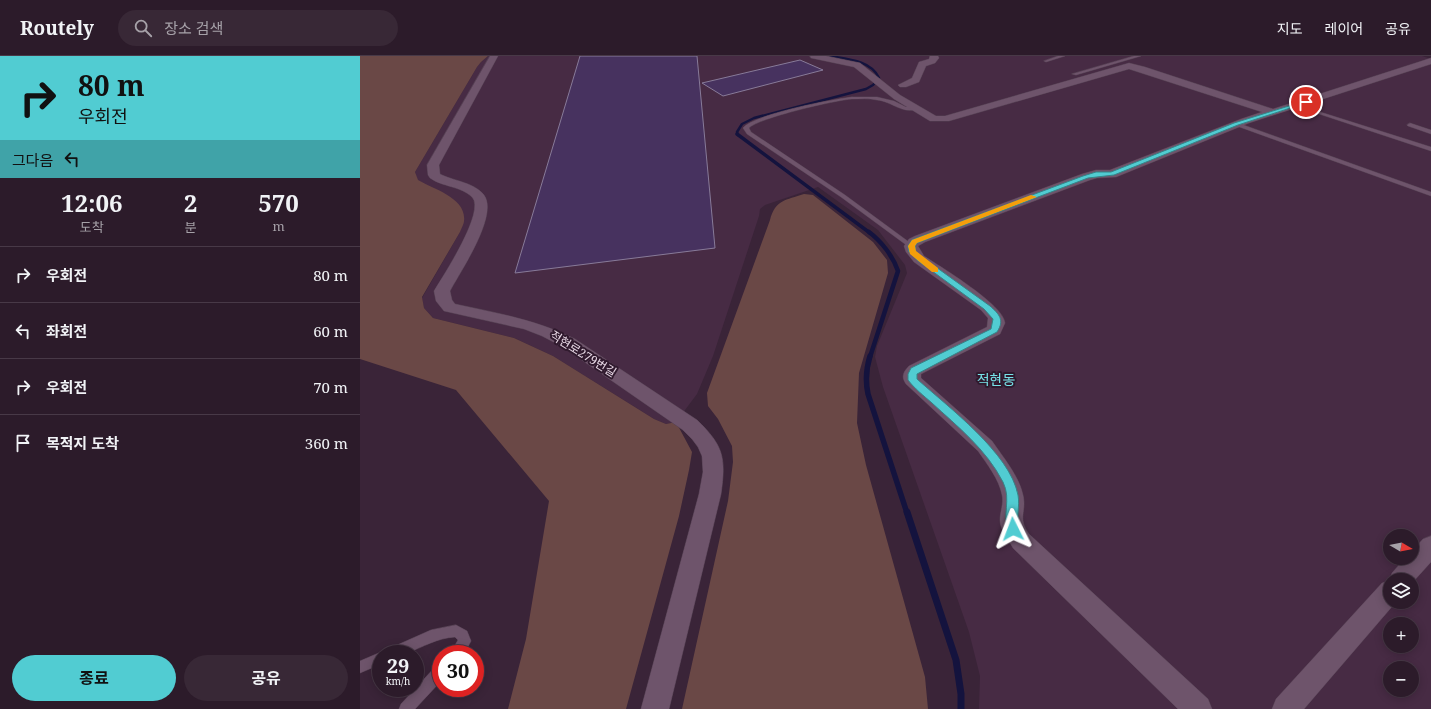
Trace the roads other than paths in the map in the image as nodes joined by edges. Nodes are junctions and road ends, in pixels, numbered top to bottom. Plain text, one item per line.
1 (494, 56) edge
2 (814, 56) edge
3 (934, 56) edge
4 (1063, 56) edge
5 (1139, 56) edge
6 (1046, 61) dead end
7 (1431, 61) edge
8 (1074, 74) dead end
9 (903, 85) dead end
10 (1297, 105) junction
11 (912, 106) junction
12 (1271, 112) junction
13 (1236, 124) junction
14 (1410, 125) dead end
15 (1431, 132) edge
16 (1431, 149) edge
17 (1431, 194) edge
18 (911, 246) junction
19 (1431, 546) edge
20 (1406, 573) edge
21 (1383, 599) edge
22 (413, 645) edge
23 (462, 645) edge
24 (372, 662) edge
25 (360, 667) edge
26 (432, 681) edge
27 (406, 709) edge
28 (655, 709) edge
29 (1198, 709) edge
30 (1286, 709) edge

1 - 28 street, 적현로279번길
2 - 11 street
3 - 9 street
4 - 6 lane
5 - 8 lane
7 - 10 street
10 - 12 street
10 - 16 lane
11 - 12 street
11 - 18 lane
12 - 13 street
13 - 17 lane
13 - 18 street
14 - 15 lane
18 - 29 street
19 - 20 street
21 - 30 street
22 - 23 lane
24 - 25 lane
26 - 27 lane

